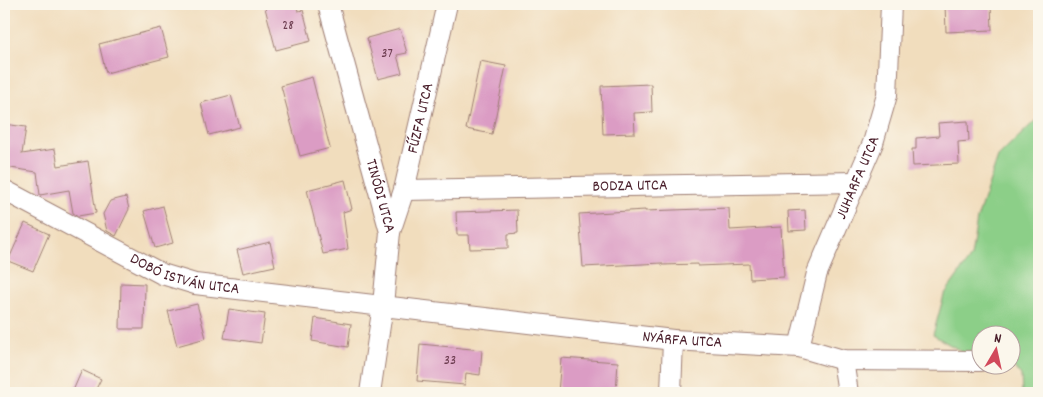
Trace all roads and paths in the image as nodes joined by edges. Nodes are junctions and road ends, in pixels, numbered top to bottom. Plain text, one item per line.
1 (328, 4) edge
2 (448, 4) edge
3 (891, 4) edge
4 (856, 182) junction
5 (4, 190) edge
6 (404, 190) junction
7 (390, 232) junction
8 (383, 305) junction
9 (673, 340) junction
10 (799, 346) junction
11 (842, 360) junction
12 (970, 361) edge
13 (370, 393) edge
14 (670, 393) edge
15 (848, 393) edge

1 - 7 street, TINÓDI UTCA
2 - 6 street, FŰZFA UTCA
3 - 4 street, JUHARFA UTCA
4 - 6 street, BODZA UTCA
4 - 10 street, JUHARFA UTCA
5 - 8 street, DOBÓ ISTVÁN UTCA
6 - 7 street, FŰZFA UTCA
7 - 8 street, TINÓDI UTCA
8 - 9 street, NYÁRFA UTCA
8 - 13 street, TINÓDI UTCA
9 - 10 street, NYÁRFA UTCA
9 - 14 street
10 - 11 street, NYÁRFA UTCA
11 - 12 street, NYÁRFA UTCA
11 - 15 street

